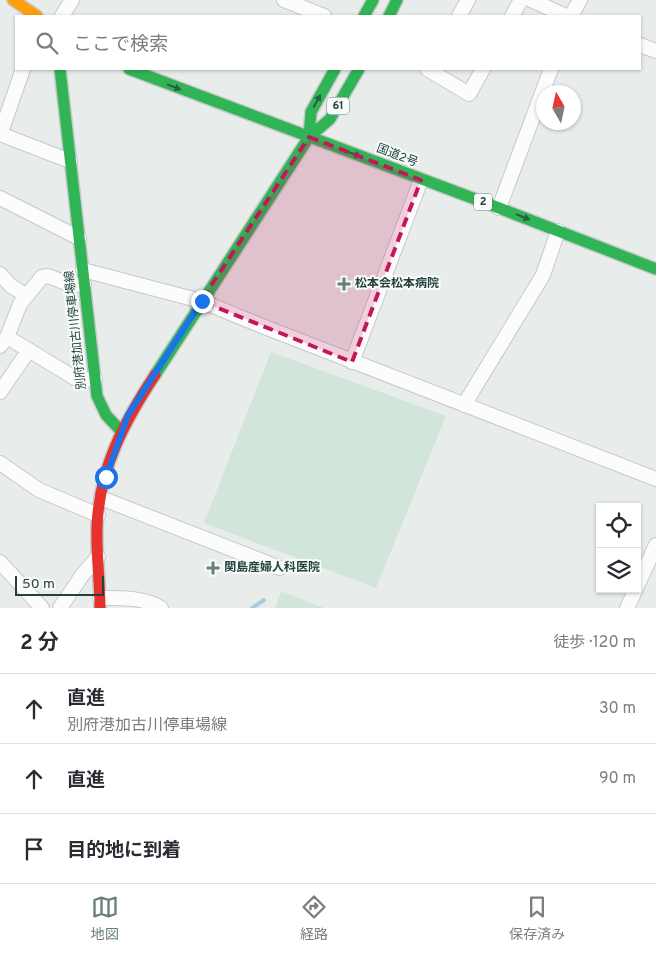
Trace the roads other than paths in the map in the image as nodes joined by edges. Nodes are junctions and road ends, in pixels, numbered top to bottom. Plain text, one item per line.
1 (13, 0) edge
2 (72, 0) edge
3 (284, 0) edge
4 (373, 0) edge
5 (397, 0) edge
6 (468, 0) edge
7 (521, 0) edge
8 (531, 0) edge
9 (580, 0) edge
10 (36, 15) edge
11 (63, 15) edge
12 (322, 15) edge
13 (365, 15) edge
14 (390, 15) edge
15 (460, 15) edge
16 (513, 15) edge
17 (564, 15) edge
18 (571, 15) edge
19 (641, 45) edge
20 (656, 51) edge
21 (23, 70) edge
22 (60, 70) edge
23 (132, 70) edge
24 (334, 70) edge
25 (358, 70) edge
26 (431, 70) edge
27 (482, 70) edge
28 (551, 70) edge
29 (0, 134) edge
30 (309, 137) junction
31 (70, 161) junction
32 (422, 180) junction
33 (0, 198) edge
34 (499, 208) junction
35 (558, 231) junction
36 (79, 238) junction
37 (656, 269) edge
38 (0, 274) edge
39 (83, 277) junction
40 (27, 296) junction
41 (202, 301) junction
42 (4, 342) edge
43 (29, 350) junction
44 (352, 362) junction
45 (95, 379) junction
46 (0, 392) edge
47 (464, 405) junction
48 (121, 431) junction
49 (0, 463) edge
50 (656, 479) edge
51 (101, 498) junction
52 (98, 515) junction
53 (656, 545) edge
54 (98, 557) junction
55 (0, 562) edge
56 (280, 568) dead end
57 (641, 577) edge
58 (100, 603) edge
59 (42, 608) edge
60 (60, 608) edge
61 (161, 608) edge

1 - 10 main road
2 - 11 street
3 - 12 street
4 - 13 main road
5 - 14 main road
6 - 15 street
7 - 16 street
8 - 17 street
9 - 18 street
19 - 20 street
21 - 29 street
22 - 31 main road, 別府港加古川停車場線
23 -> 30 main road, 国道2号 / 2
30 -> 24 main road, 61
25 - 30 main road, 61
26 - 27 street
28 - 34 street
29 - 31 street
30 -> 32 main road, 国道2号 / 2
30 - 41 main road
31 - 36 main road, 別府港加古川停車場線
32 - 34 main road, 国道2号 / 2
32 - 44 street
33 - 36 street
34 -> 35 main road, 国道2号 / 2
35 - 37 main road, 国道2号 / 2
35 - 47 street
36 - 39 main road, 別府港加古川停車場線
38 - 40 street
39 - 40 street
39 - 41 street
39 - 45 main road, 別府港加古川停車場線
40 - 42 street
41 - 44 street
41 - 48 main road
42 - 43 street
43 - 45 street
43 - 46 street
44 - 47 street
45 - 48 main road, 別府港加古川停車場線
47 - 50 street
48 - 51 main road
49 - 52 street
51 - 52 main road
51 - 56 street
52 - 54 main road
53 - 57 street
54 - 58 main road
54 - 60 street
55 - 59 street
58 - 61 street

